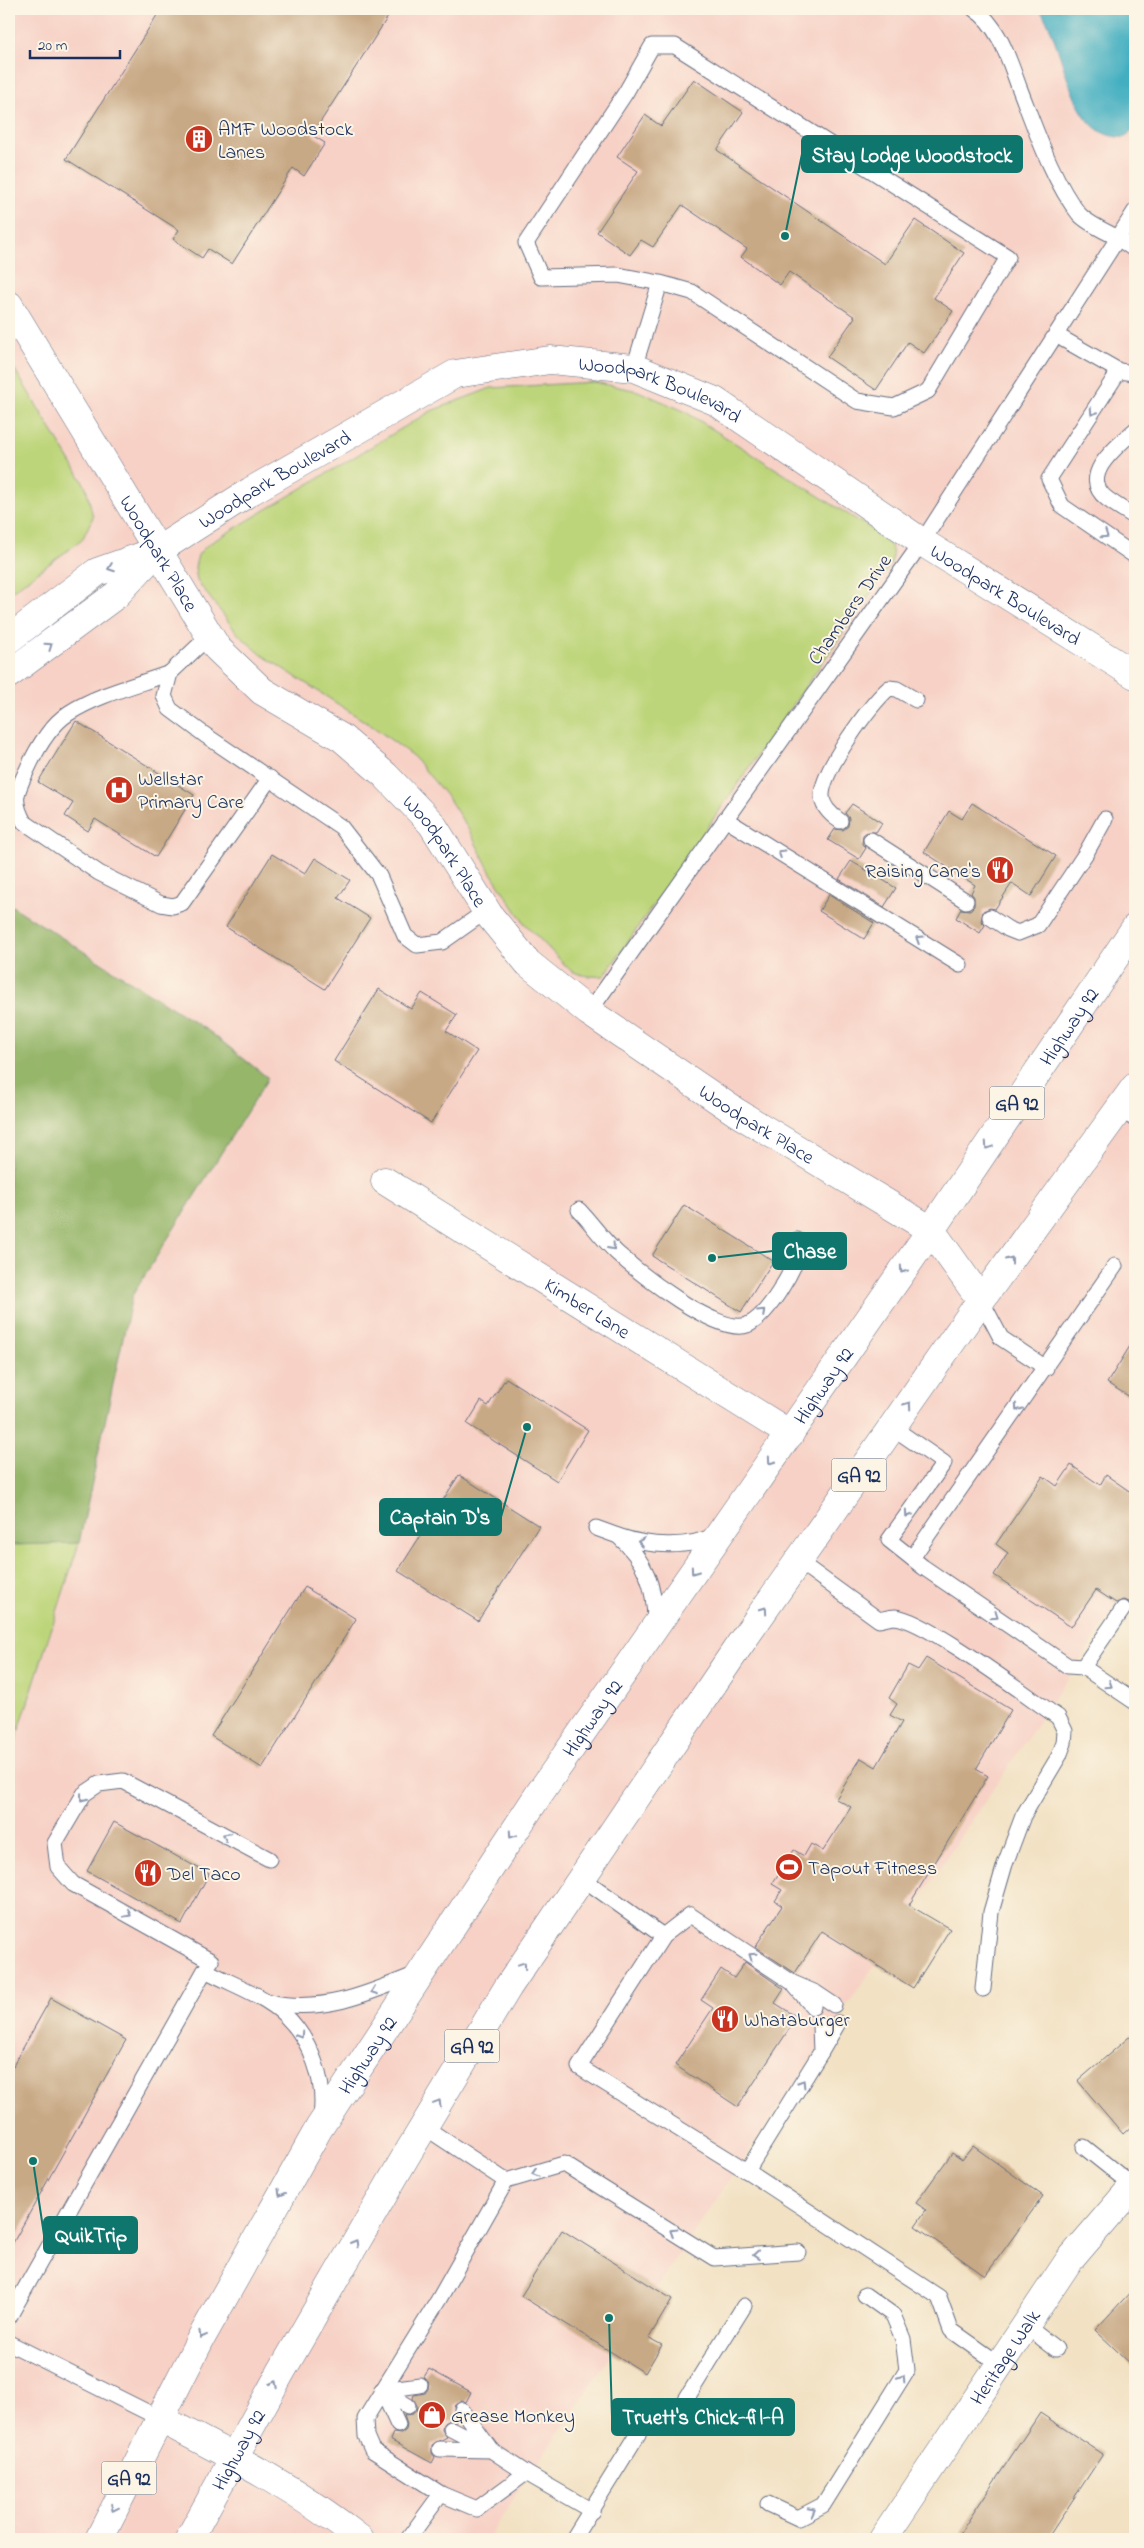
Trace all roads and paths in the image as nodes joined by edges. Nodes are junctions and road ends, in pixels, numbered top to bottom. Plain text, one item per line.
1 (974, 9) edge
2 (1135, 211) edge
3 (1118, 238) junction
4 (1135, 250) edge
5 (660, 283) junction
6 (9, 306) edge
7 (1056, 335) junction
8 (634, 368) junction
9 (1119, 371) junction
10 (1135, 373) edge
11 (1135, 430) edge
12 (1135, 517) edge
13 (922, 542) junction
14 (157, 551) junction
15 (1135, 556) edge
16 (210, 635) junction
17 (9, 639) edge
18 (170, 673) junction
19 (9, 674) edge
20 (1135, 675) edge
21 (916, 700) dead end
22 (270, 778) junction
23 (725, 819) junction
24 (1104, 819) dead end
25 (840, 821) dead end
26 (871, 840) dead end
27 (966, 901) dead end
28 (486, 911) junction
29 (990, 917) dead end
30 (1135, 928) edge
31 (960, 965) dead end
32 (589, 1012) junction
33 (1135, 1087) edge
34 (1127, 1114) edge
35 (385, 1181) dead end
36 (579, 1210) dead end
37 (931, 1230) junction
38 (797, 1240) dead end
39 (1115, 1266) dead end
40 (981, 1300) junction
41 (1046, 1368) junction
42 (892, 1427) junction
43 (790, 1434) junction
44 (596, 1528) dead end
45 (722, 1530) junction
46 (618, 1536) junction
47 (912, 1558) junction
48 (798, 1561) junction
49 (1123, 1609) dead end
50 (655, 1627) junction
51 (1083, 1668) junction
52 (1135, 1702) edge
53 (269, 1859) dead end
54 (582, 1878) junction
55 (663, 1936) junction
56 (211, 1961) dead end
57 (420, 1973) junction
58 (793, 1983) junction
59 (983, 1989) dead end
60 (266, 2001) junction
61 (834, 2005) dead end
62 (813, 2007) dead end
63 (838, 2023) dead end
64 (820, 2025) dead end
65 (821, 2052) junction
66 (423, 2126) junction
67 (319, 2128) junction
68 (1084, 2147) dead end
69 (747, 2171) junction
70 (506, 2181) junction
71 (1134, 2185) edge
72 (798, 2252) dead end
73 (866, 2295) dead end
74 (744, 2306) dead end
75 (9, 2317) edge
76 (1025, 2325) junction
77 (9, 2343) edge
78 (1056, 2349) dead end
79 (999, 2364) junction
80 (420, 2385) dead end
81 (382, 2390) junction
82 (408, 2406) dead end
83 (462, 2410) dead end
84 (159, 2418) junction
85 (398, 2425) dead end
86 (451, 2429) dead end
87 (440, 2449) dead end
88 (491, 2450) junction
89 (235, 2458) junction
90 (526, 2473) junction
91 (441, 2494) junction
92 (768, 2504) dead end
93 (592, 2511) junction
94 (99, 2539) edge
95 (189, 2539) edge
96 (360, 2539) edge
97 (408, 2539) edge
98 (573, 2539) edge
99 (883, 2539) edge

1 - 3 lane
2 - 3 lane, Chambers Drive
3 - 4 lane
3 - 7 lane, Chambers Drive
5 - 5 lane
5 - 8 lane
6 - 14 street, Woodpark Place
7 - 9 lane
7 - 13 lane, Chambers Drive
8 - 13 street, Woodpark Boulevard
8 - 14 street, Woodpark Boulevard
9 - 10 lane
9 -> 15 lane
11 - 12 lane
13 - 20 street, Woodpark Boulevard
13 - 23 lane, Chambers Drive
14 - 16 street, Woodpark Place
14 -> 17 street
19 -> 14 street
16 - 18 lane
16 - 28 street, Woodpark Place
18 - 22 lane
18 - 22 lane
21 - 25 lane
22 - 28 lane
31 -> 23 lane
23 - 32 lane, Chambers Drive
24 - 29 lane
26 - 27 lane
28 - 32 street, Woodpark Place
30 -> 37 street, Highway 92 / GA 92
32 - 37 street, Woodpark Place
33 - 34 street, Highway 92 / GA 92
40 -> 34 street, Highway 92 / GA 92
35 - 43 street, Kimber Lane
36 -> 38 lane
37 - 40 street, Woodpark Place
37 -> 43 street, Highway 92 / GA 92
39 - 41 lane
40 - 41 lane
42 -> 40 street, Highway 92 / GA 92
41 -> 47 lane
42 -> 47 lane
42 - 48 street, Highway 92 / GA 92
43 -> 45 street, Highway 92 / GA 92
44 - 46 lane
45 -> 46 lane
45 -> 50 street, Highway 92 / GA 92
46 - 50 lane
47 -> 51 lane
54 -> 48 street, Highway 92 / GA 92
48 - 59 lane
49 - 51 lane
50 -> 57 street, Highway 92 / GA 92
51 -> 52 lane
53 -> 56 lane
54 - 55 lane
66 -> 54 street, Highway 92 / GA 92
58 -> 55 lane
55 - 69 lane
57 -> 60 lane
57 - 67 street, Highway 92 / GA 92
58 - 61 lane
58 - 62 lane
60 -> 67 lane
60 - 75 lane
63 - 65 lane
64 - 65 lane
69 -> 65 lane
66 - 70 lane
89 -> 66 street, Highway 92 / GA 92
67 -> 84 street, Highway 92 / GA 92
68 - 71 lane
69 - 79 lane
72 -> 70 lane
70 - 81 lane
71 - 76 street, Heritage Walk
92 -> 73 lane
74 - 93 lane
76 - 78 lane
76 - 79 street, Heritage Walk
77 - 84 lane
79 - 99 street, Heritage Walk
80 - 81 lane
81 - 82 lane
81 - 85 lane
81 - 91 lane
83 - 88 lane
84 - 89 street
84 -> 94 street, Highway 92 / GA 92
86 - 88 lane
87 - 88 lane
88 - 90 lane
89 - 95 street, Highway 92 / GA 92
89 - 96 street
90 - 91 lane
90 - 93 lane
91 - 97 lane
93 - 98 lane

